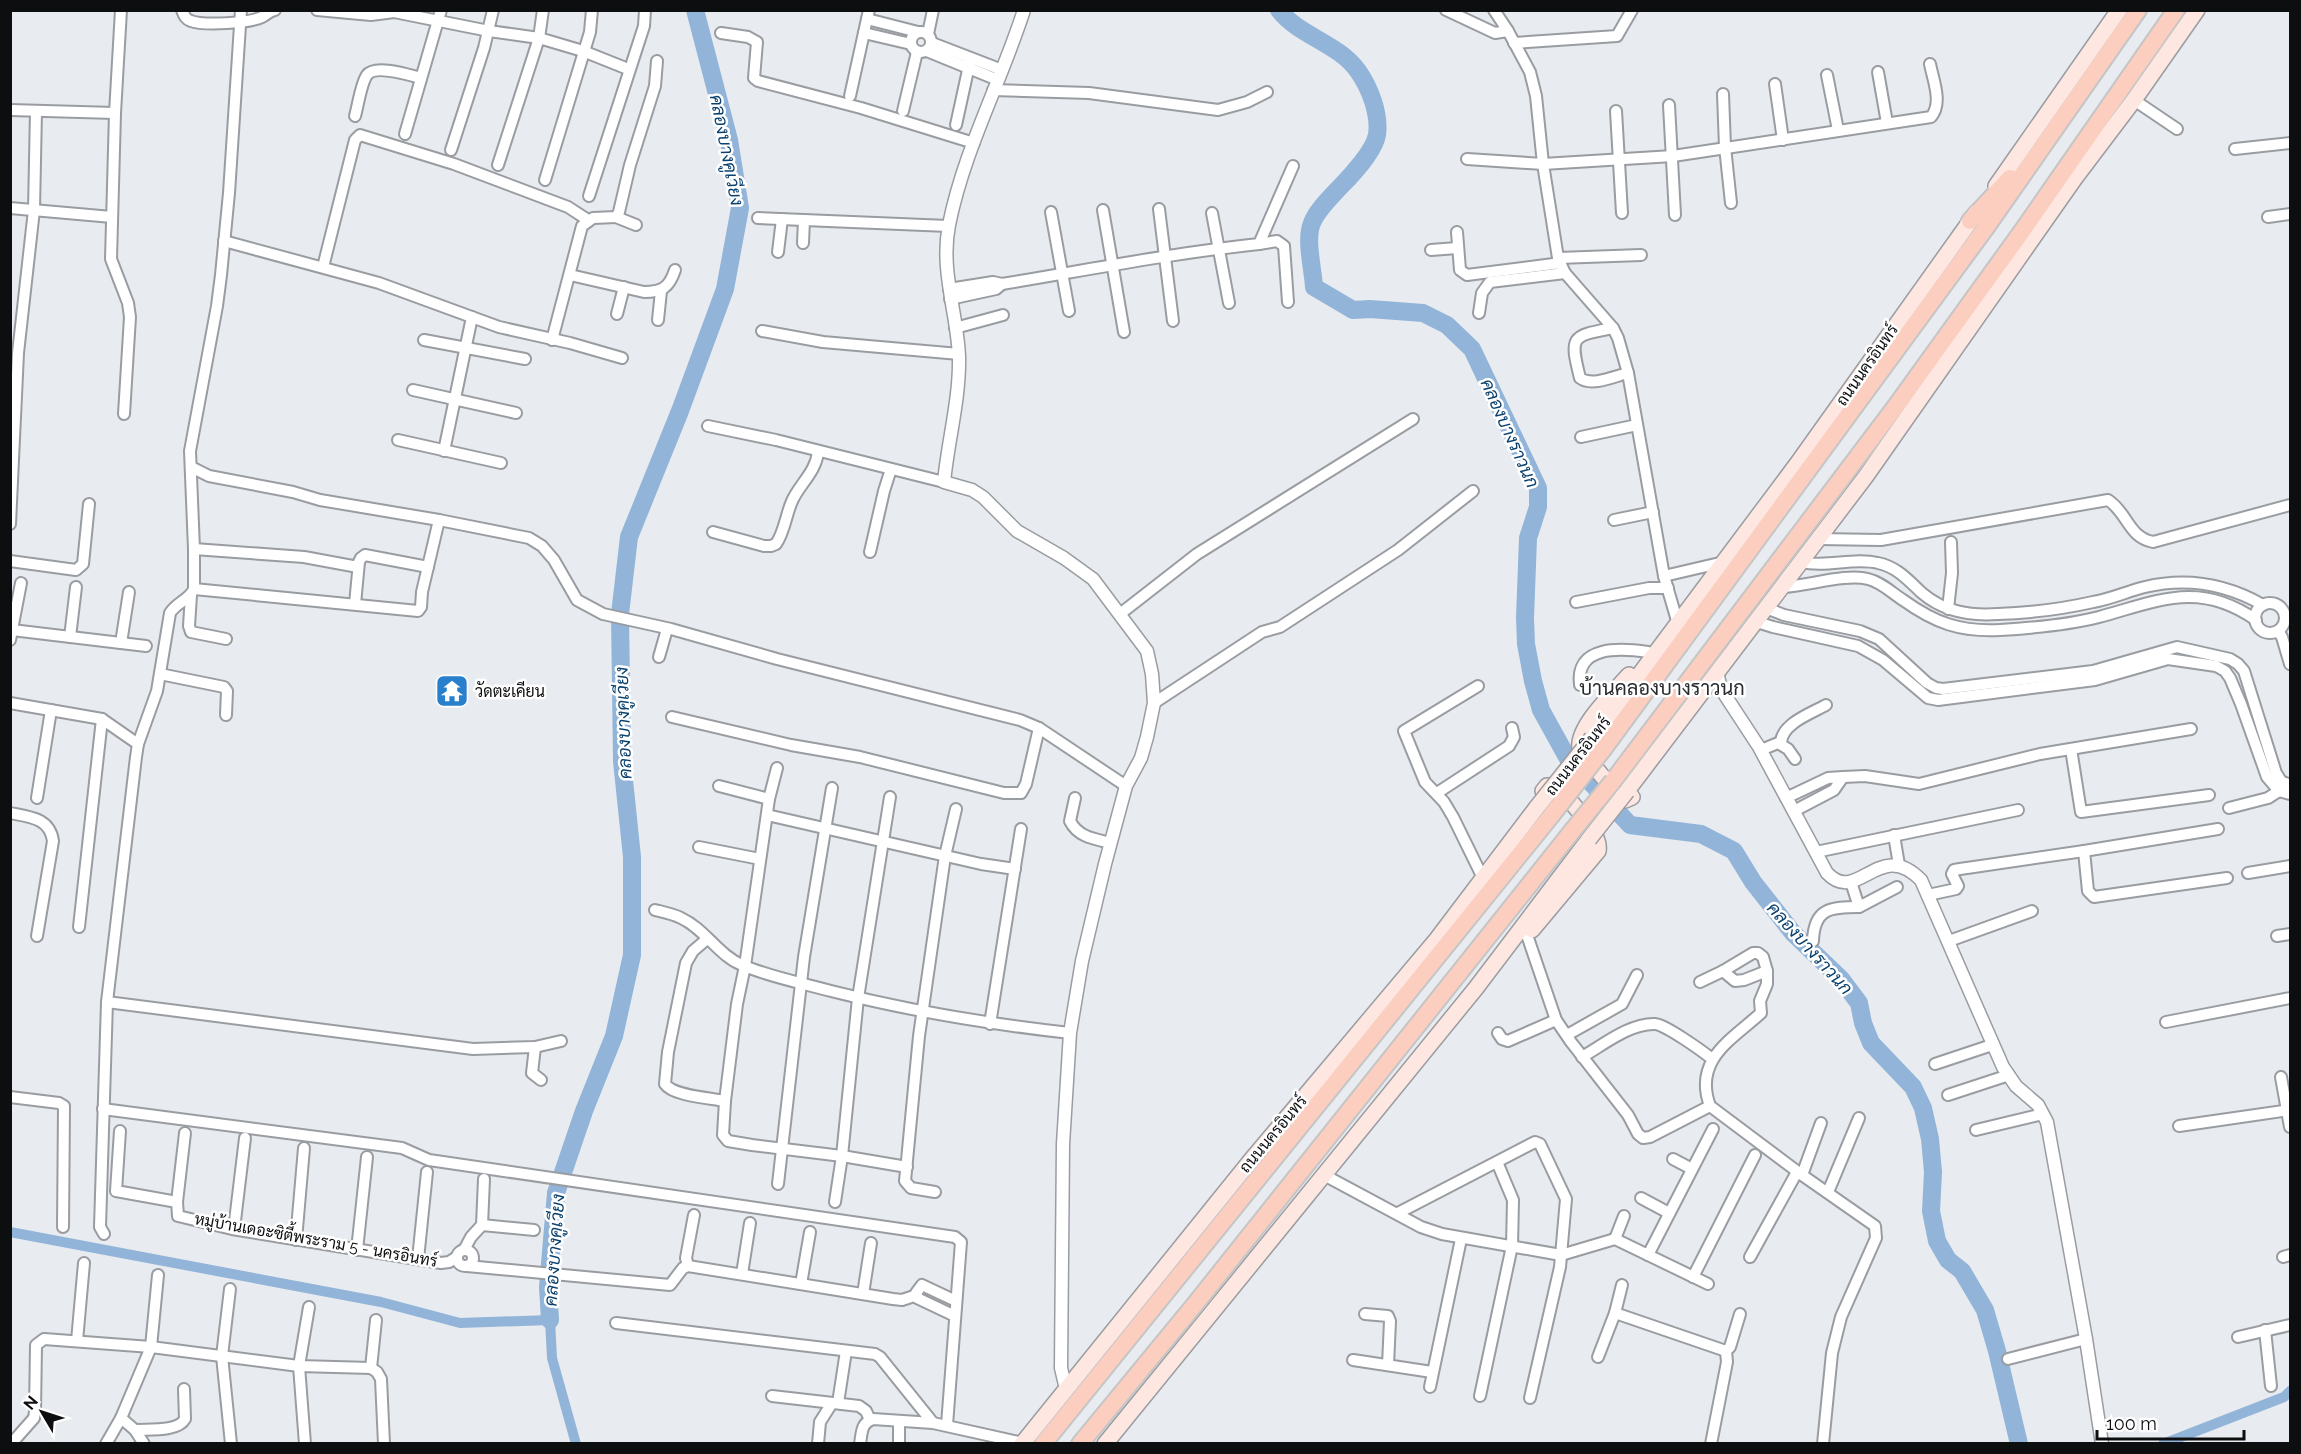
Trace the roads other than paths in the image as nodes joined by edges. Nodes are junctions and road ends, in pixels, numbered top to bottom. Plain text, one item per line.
1 (121, 10) edge
2 (182, 10) edge
3 (317, 10) edge
4 (493, 10) edge
5 (543, 10) edge
6 (592, 10) edge
7 (645, 10) edge
8 (933, 10) edge
9 (1024, 10) edge
10 (1446, 10) edge
11 (1494, 10) edge
12 (1632, 10) edge
13 (2119, 10) edge
14 (2138, 10) edge
15 (2176, 10) edge
16 (2197, 10) edge
17 (272, 11) edge
18 (394, 11) edge
19 (241, 15) edge
20 (440, 15) edge
21 (872, 15) edge
22 (489, 31) junction
23 (1508, 31) junction
24 (721, 33) dead end
25 (864, 33) junction
26 (539, 38) junction
27 (922, 43) junction
28 (1514, 43) junction
29 (583, 51) junction
30 (657, 61) dead end
31 (970, 63) junction
32 (1930, 64) dead end
33 (628, 69) junction
34 (1878, 72) dead end
35 (1827, 75) dead end
36 (421, 78) junction
37 (998, 80) junction
38 (1775, 84) dead end
39 (1267, 92) dead end
40 (1723, 94) dead end
41 (850, 96) dead end
42 (2134, 100) junction
43 (1669, 105) dead end
44 (10, 110) edge
45 (36, 111) junction
46 (903, 111) dead end
47 (1616, 111) dead end
48 (115, 113) junction
49 (355, 116) dead end
50 (1887, 123) junction
51 (956, 125) dead end
52 (2056, 128) junction
53 (1838, 129) junction
54 (2177, 129) dead end
55 (405, 134) dead end
56 (1783, 140) junction
57 (974, 143) junction
58 (2290, 143) edge
59 (1725, 147) junction
60 (2235, 149) dead end
61 (451, 150) dead end
62 (1673, 156) junction
63 (1467, 159) dead end
64 (1620, 159) junction
65 (1543, 164) junction
66 (498, 165) dead end
67 (1293, 166) dead end
68 (545, 180) dead end
69 (589, 196) dead end
70 (1731, 203) dead end
71 (10, 208) edge
72 (1159, 209) dead end
73 (34, 210) junction
74 (1103, 210) dead end
75 (1051, 212) dead end
76 (1212, 213) dead end
77 (1622, 213) dead end
78 (1675, 214) dead end
79 (2290, 214) edge
80 (112, 217) junction
81 (616, 217) junction
82 (2268, 217) dead end
83 (758, 218) dead end
84 (782, 219) junction
85 (588, 220) junction
86 (804, 220) junction
87 (1970, 221) junction
88 (636, 225) dead end
89 (948, 226) junction
90 (1457, 232) dead end
91 (224, 241) junction
92 (803, 243) dead end
93 (1259, 244) junction
94 (1218, 248) junction
95 (1457, 248) junction
96 (1431, 250) dead end
97 (778, 252) dead end
98 (1641, 255) dead end
99 (1165, 256) junction
100 (1561, 264) junction
101 (1112, 265) junction
102 (323, 267) junction
103 (675, 270) dead end
104 (1062, 272) junction
105 (570, 275) junction
106 (624, 287) junction
107 (661, 291) junction
108 (949, 294) junction
109 (1288, 302) dead end
110 (1229, 303) dead end
111 (1069, 311) dead end
112 (1479, 313) dead end
113 (616, 314) dead end
114 (1003, 315) dead end
115 (472, 317) junction
116 (658, 320) dead end
117 (1173, 321) dead end
118 (955, 328) junction
119 (1613, 328) junction
120 (762, 331) dead end
121 (1124, 332) dead end
122 (424, 340) dead end
123 (552, 340) junction
124 (465, 348) junction
125 (18, 353) junction
126 (959, 354) junction
127 (622, 358) dead end
128 (525, 359) dead end
129 (10, 365) edge
130 (1628, 373) junction
131 (413, 390) dead end
132 (456, 399) junction
133 (516, 413) dead end
134 (124, 414) dead end
135 (1413, 419) dead end
136 (1637, 425) junction
137 (708, 426) dead end
138 (1581, 437) dead end
139 (398, 440) dead end
140 (444, 451) junction
141 (818, 452) junction
142 (501, 463) dead end
143 (191, 467) junction
144 (891, 469) junction
145 (945, 482) junction
146 (1473, 491) dead end
147 (89, 504) dead end
148 (2290, 505) edge
149 (1653, 512) junction
150 (439, 520) junction
151 (1614, 520) dead end
152 (10, 524) edge
153 (713, 532) dead end
154 (1818, 539) junction
155 (1951, 542) dead end
156 (195, 549) junction
157 (870, 552) dead end
158 (10, 561) edge
159 (1724, 562) junction
160 (1801, 562) junction
161 (1842, 564) junction
162 (358, 567) junction
163 (428, 567) junction
164 (1664, 576) junction
165 (1840, 580) junction
166 (2171, 582) junction
167 (21, 583) dead end
168 (76, 587) dead end
169 (1783, 587) junction
170 (1668, 588) junction
171 (129, 592) dead end
172 (192, 592) junction
173 (1922, 592) junction
174 (2173, 597) junction
175 (1576, 602) dead end
176 (355, 604) junction
177 (2263, 605) junction
178 (1911, 606) junction
179 (1766, 608) junction
180 (1948, 609) junction
181 (1120, 614) junction
182 (2002, 614) junction
183 (2285, 618) edge
184 (2256, 620) junction
185 (1757, 622) junction
186 (1677, 626) junction
187 (667, 628) junction
188 (1848, 628) junction
189 (2003, 630) junction
190 (11, 635) edge
191 (70, 637) junction
192 (226, 639) dead end
193 (1844, 643) junction
194 (121, 644) junction
195 (146, 646) dead end
196 (1648, 652) junction
197 (659, 657) dead end
198 (2290, 664) edge
199 (2124, 668) junction
200 (160, 674) junction
201 (1712, 678) junction
202 (1580, 685) dead end
203 (1478, 686) dead end
204 (1960, 693) junction
205 (2253, 702) junction
206 (10, 703) edge
207 (1154, 703) junction
208 (2241, 704) junction
209 (1826, 705) dead end
210 (51, 710) junction
211 (225, 715) dead end
212 (672, 717) dead end
213 (102, 719) junction
214 (1039, 728) junction
215 (1512, 728) dead end
216 (2191, 729) dead end
217 (1598, 743) junction
218 (138, 744) junction
219 (1781, 744) junction
220 (2071, 749) junction
221 (1761, 750) junction
222 (1795, 759) dead end
223 (777, 768) dead end
224 (1844, 777) junction
225 (719, 786) dead end
226 (1126, 786) junction
227 (1620, 786) junction
228 (832, 788) dead end
229 (2287, 789) edge
230 (1437, 793) junction
231 (2209, 795) dead end
232 (890, 797) dead end
233 (37, 798) dead end
234 (1075, 798) dead end
235 (1786, 798) junction
236 (769, 799) junction
237 (2229, 808) dead end
238 (956, 809) dead end
239 (2018, 810) dead end
240 (1794, 811) junction
241 (1544, 812) junction
242 (10, 813) edge
243 (766, 815) junction
244 (824, 827) junction
245 (1021, 829) dead end
246 (2218, 829) dead end
247 (1894, 835) junction
248 (883, 841) junction
249 (1111, 843) junction
250 (699, 847) dead end
251 (2084, 851) junction
252 (1815, 852) junction
253 (945, 856) junction
254 (760, 860) junction
255 (1899, 865) junction
256 (2290, 866) edge
257 (1015, 869) junction
258 (1480, 872) junction
259 (2248, 873) dead end
260 (2227, 878) dead end
261 (1851, 882) junction
262 (1897, 887) dead end
263 (1928, 896) junction
264 (1859, 907) junction
265 (655, 909) dead end
266 (2032, 911) dead end
267 (79, 927) dead end
268 (2290, 934) edge
269 (1527, 935) junction
270 (37, 936) dead end
271 (2277, 936) dead end
272 (707, 939) junction
273 (1437, 939) junction
274 (1813, 941) dead end
275 (1949, 941) junction
276 (745, 966) junction
277 (1767, 970) junction
278 (1723, 971) junction
279 (1637, 975) dead end
280 (1700, 982) dead end
281 (802, 983) junction
282 (1476, 988) junction
283 (858, 998) junction
284 (2290, 998) edge
285 (106, 1002) junction
286 (922, 1013) junction
287 (1556, 1020) junction
288 (2166, 1022) dead end
289 (990, 1024) junction
290 (1070, 1033) junction
291 (1498, 1033) dead end
292 (1568, 1035) junction
293 (561, 1041) dead end
294 (1992, 1045) junction
295 (535, 1047) junction
296 (1582, 1056) junction
297 (1712, 1058) junction
298 (1935, 1064) dead end
299 (2009, 1076) junction
300 (2281, 1077) dead end
301 (541, 1080) dead end
302 (1948, 1095) dead end
303 (10, 1097) edge
304 (725, 1101) junction
305 (1710, 1106) junction
306 (103, 1109) junction
307 (2289, 1110) edge
308 (2043, 1114) junction
309 (1859, 1118) dead end
310 (1821, 1123) dead end
311 (2179, 1126) dead end
312 (2290, 1127) edge
313 (1713, 1129) dead end
314 (1976, 1130) dead end
315 (120, 1131) dead end
316 (185, 1133) dead end
317 (245, 1138) dead end
318 (304, 1148) dead end
319 (781, 1148) junction
320 (1755, 1155) dead end
321 (842, 1156) junction
322 (367, 1157) dead end
323 (1673, 1159) dead end
324 (1497, 1162) junction
325 (907, 1167) junction
326 (1692, 1169) junction
327 (427, 1172) dead end
328 (1800, 1173) junction
329 (1324, 1175) junction
330 (484, 1179) dead end
331 (778, 1184) dead end
332 (935, 1192) dead end
333 (1828, 1192) junction
334 (1641, 1198) dead end
335 (177, 1202) junction
336 (835, 1202) dead end
337 (1398, 1213) junction
338 (1669, 1214) junction
339 (694, 1215) dead end
340 (1624, 1216) dead end
341 (750, 1223) dead end
342 (482, 1225) junction
343 (63, 1227) dead end
344 (234, 1229) junction
345 (534, 1230) dead end
346 (810, 1232) dead end
347 (104, 1234) dead end
348 (1461, 1239) junction
349 (1615, 1239) junction
350 (296, 1240) junction
351 (871, 1243) dead end
352 (1512, 1246) junction
353 (357, 1250) junction
354 (460, 1254) junction
355 (1561, 1255) junction
356 (1648, 1255) junction
357 (1750, 1257) dead end
358 (418, 1259) junction
359 (84, 1263) dead end
360 (688, 1266) junction
361 (742, 1274) junction
362 (158, 1275) dead end
363 (1693, 1277) junction
364 (801, 1284) junction
365 (1708, 1284) dead end
366 (1622, 1285) dead end
367 (230, 1289) dead end
368 (863, 1294) junction
369 (917, 1295) junction
370 (956, 1301) junction
371 (309, 1307) dead end
372 (1615, 1313) junction
373 (1365, 1314) dead end
374 (1740, 1314) dead end
375 (955, 1316) junction
376 (376, 1320) dead end
377 (616, 1323) dead end
378 (2290, 1325) edge
379 (2265, 1330) junction
380 (2238, 1336) dead end
381 (2086, 1339) junction
382 (77, 1341) junction
383 (151, 1347) junction
384 (846, 1351) junction
385 (1726, 1351) junction
386 (222, 1356) junction
387 (1598, 1357) dead end
388 (2007, 1359) dead end
389 (1353, 1360) dead end
390 (1388, 1365) junction
391 (299, 1366) junction
392 (371, 1368) junction
393 (1432, 1372) junction
394 (2271, 1386) dead end
395 (1430, 1387) dead end
396 (184, 1389) dead end
397 (1066, 1389) junction
398 (771, 1396) dead end
399 (1480, 1396) dead end
400 (1530, 1398) dead end
401 (835, 1403) junction
402 (121, 1418) junction
403 (870, 1420) junction
404 (898, 1422) junction
405 (933, 1423) junction
406 (947, 1425) junction
407 (135, 1430) junction
408 (11, 1443) edge
409 (106, 1443) edge
410 (144, 1443) edge
411 (231, 1443) edge
412 (305, 1443) edge
413 (384, 1443) edge
414 (818, 1443) edge
415 (860, 1443) edge
416 (899, 1443) edge
417 (1023, 1443) edge
418 (1043, 1443) edge
419 (1080, 1443) edge
420 (1105, 1443) edge
421 (1711, 1443) edge
422 (1823, 1443) edge
423 (2102, 1443) edge

1 - 48 street
2 - 19 street
3 - 18 street
4 - 22 street
5 - 26 street
6 - 29 street
7 - 33 street
8 - 27 street
9 - 37 street
10 - 23 street
11 - 23 street
12 - 28 street
13 - 87 main road, ถนนนครอินทร์
14 - 52 main road, ถนนนครอินทร์
15 - 227 main road
16 - 42 main road
17 - 19 street
18 - 20 street
19 - 91 street
20 - 22 street
20 - 36 street
21 - 25 street
21 - 27 street
22 - 26 street
22 - 61 street
23 - 28 street
24 - 57 street
25 - 27 street
25 - 41 street
26 - 29 street
26 - 66 street
27 - 31 street
27 - 46 street
28 - 65 street
29 - 33 street
29 - 68 street
30 - 81 street
31 - 37 street
31 - 51 street
32 - 50 street
33 - 69 street
34 - 50 street
35 - 53 street
36 - 49 street
36 - 55 street
37 - 39 street
37 - 57 street
38 - 56 street
40 - 59 street
42 - 54 street
42 - 154 main road
43 - 62 street
44 - 45 street
45 - 48 street
45 - 73 street
47 - 64 street
48 - 80 street
50 - 53 street
52 - 87 main road
52 - 217 main road, ถนนนครอินทร์
53 - 56 street
56 - 59 street
57 - 89 street
58 - 60 street
59 - 62 street
59 - 70 street
62 - 64 street
62 - 78 street
63 - 65 street
64 - 65 street
64 - 77 street
65 - 100 street
67 - 93 street
71 - 73 street
72 - 99 street
73 - 80 street
73 - 125 street
74 - 101 street
75 - 104 street
76 - 94 street
79 - 82 street
80 - 134 street
81 - 85 street
81 - 88 street
83 - 84 street
84 - 86 street
84 - 97 street
85 - 102 street
85 - 105 street
86 - 89 street
86 - 92 street
87 - 159 main road, ถนนนครอินทร์
89 - 108 street
90 - 95 street
91 - 102 street
91 - 143 street
93 - 94 street
93 - 109 street
94 - 99 street
94 - 110 street
95 - 96 street
95 - 100 street
98 - 100 street
99 - 101 street
99 - 117 street
100 - 112 street
100 - 119 street
101 - 104 street
101 - 121 street
102 - 115 street
103 - 107 street
104 - 108 street
104 - 111 street
105 - 106 street
105 - 123 street
106 - 107 street
106 - 113 street
107 - 116 street
108 - 118 street
114 - 118 street
115 - 123 street
115 - 124 street
118 - 126 street
119 - 130 street
119 - 130 street
120 - 126 street
122 - 124 street
123 - 127 street
124 - 128 street
124 - 132 street
125 - 129 street
125 - 152 street
126 - 145 street
130 - 136 street
131 - 132 street
132 - 133 street
132 - 140 street
135 - 181 street
136 - 138 street
136 - 149 street
137 - 141 street
139 - 140 street
140 - 142 street
141 - 144 street
141 - 153 street
143 - 150 street
143 - 156 street
144 - 145 street
144 - 157 street
145 - 181 street
146 - 207 street
147 - 158 street
148 - 154 street
149 - 151 street
149 - 164 street
150 - 163 street
150 - 187 street
154 - 160 main road
155 - 180 street
156 - 162 street
156 - 172 street
159 - 164 street
159 - 186 main road, ถนนนครอินทร์
160 - 161 street
160 - 169 main road
161 - 165 street
161 - 173 street
162 - 163 street
162 - 176 street
163 - 176 street
164 - 170 street
165 - 169 street
165 - 178 street
166 - 174 street
166 - 177 street
166 - 182 street
167 - 190 street
168 - 191 street
169 - 179 main road
170 - 175 street
170 - 186 street
171 - 194 street
172 - 176 street
172 - 192 street
172 - 200 street
173 - 178 street
173 - 180 street
174 - 184 street
174 - 189 street
177 - 183 street
177 - 184 street
178 - 189 street
179 - 185 main road
179 - 188 street
180 - 182 street
181 - 207 street
182 - 189 street
183 - 184 street
183 - 198 street
185 - 193 street
185 - 201 main road
186 - 196 main road
186 - 217 main road, ถนนนครอินทร์
187 - 197 street
187 - 214 street
188 - 193 street
188 - 204 street
190 - 191 street
191 - 194 street
193 - 204 street
194 - 195 street
196 - 201 main road
196 - 202 street
199 - 204 street
199 - 205 street
199 - 208 street
200 - 211 street
200 - 218 street
201 - 221 street
201 - 227 main road
203 - 230 street
205 - 208 street
205 - 229 street
206 - 210 street
207 - 226 street
208 - 229 street
209 - 219 street
210 - 213 street
210 - 233 street
212 - 214 street
213 - 218 street
213 - 267 street
214 - 226 street
215 - 230 street
216 - 220 street
217 - 241 main road, ถนนนครอินทร์, bridge
218 - 285 street
219 - 221 street
219 - 222 street
220 - 224 street
220 - 231 street
221 - 235 street
223 - 236 street
224 - 235 street
224 - 240 street
225 - 236 street
226 - 249 street
227 - 282 main road, bridge
227 - 419 main road, bridge
228 - 244 street
229 - 237 street
230 - 258 street
232 - 248 street
234 - 249 street
235 - 240 street
236 - 243 street
238 - 253 street
239 - 247 street
240 - 252 street
241 - 273 main road, ถนนนครอินทร์
241 - 418 main road, ถนนนครอินทร์
242 - 270 street
243 - 244 street
243 - 254 street
244 - 248 street
244 - 281 street
245 - 257 street
246 - 251 street
247 - 252 street
247 - 255 street
248 - 253 street
248 - 283 street
249 - 290 street
250 - 254 street
251 - 260 street
251 - 263 street
252 - 261 street
253 - 257 street
253 - 286 street
254 - 276 street
255 - 261 street
255 - 263 street
256 - 259 street
257 - 289 street
258 - 269 main road
258 - 273 main road
261 - 264 street
262 - 264 street
263 - 275 street
264 - 274 street
265 - 272 street
266 - 275 street
268 - 271 street
269 - 282 main road
269 - 287 street
272 - 276 street
272 - 304 street
273 - 397 main road, ถนนนครอินทร์
275 - 294 street
276 - 281 street
276 - 304 street
277 - 278 street
277 - 278 street
277 - 297 street
278 - 280 street
279 - 292 street
281 - 283 street
281 - 319 street
282 - 329 main road
283 - 286 street
283 - 321 street
284 - 288 street
285 - 295 street
285 - 306 street
286 - 289 street
286 - 325 street
287 - 291 street
287 - 292 street
289 - 290 street
290 - 397 street
292 - 296 street
293 - 295 street
294 - 298 street
294 - 299 street
295 - 301 street
296 - 297 street
296 - 305 street
297 - 305 street
299 - 302 street
299 - 308 street
300 - 307 street
303 - 343 street
304 - 319 street
305 - 328 street
306 - 347 street
306 - 370 street
307 - 311 street
307 - 312 street
308 - 314 street
308 - 381 street
309 - 333 street
310 - 328 street
313 - 326 street
315 - 335 street, หมู่บ้านเดอะซิตี้พระราม 5 - นครอินทร์
316 - 335 street
317 - 344 street
318 - 350 street
319 - 321 street
319 - 331 street
320 - 363 street
321 - 325 street
321 - 336 street
322 - 353 street
323 - 326 street
324 - 337 street
324 - 352 street
324 - 355 street
325 - 332 street
326 - 338 street
327 - 358 street
328 - 333 street
328 - 357 street
329 - 337 street
329 - 420 main road
330 - 342 street
333 - 422 street
334 - 338 street
335 - 344 street, หมู่บ้านเดอะซิตี้พระราม 5 - นครอินทร์
337 - 348 street
338 - 356 street
339 - 360 street
340 - 349 street
341 - 361 street
342 - 345 street
342 - 354 street
344 - 350 street, หมู่บ้านเดอะซิตี้พระราม 5 - นครอินทร์
346 - 364 street
348 - 352 street
348 - 393 street
349 - 355 street
349 - 356 street
350 - 353 street, หมู่บ้านเดอะซิตี้พระราม 5 - นครอินทร์
351 - 368 street
352 - 355 street
352 - 399 street
353 - 358 street, หมู่บ้านเดอะซิตี้พระราม 5 - นครอินทร์
354 - 358 street, หมู่บ้านเดอะซิตี้พระราม 5 - นครอินทร์
354 - 360 street, หมู่บ้านเดอะซิตี้พระราม 5 - นครอินทร์
355 - 400 street
356 - 363 street
359 - 382 street
360 - 361 street
361 - 364 street
362 - 383 street
363 - 365 street
364 - 368 street
366 - 372 street
367 - 386 street
368 - 369 street
369 - 370 street
369 - 375 street
370 - 375 street
371 - 391 street
372 - 385 street
372 - 387 street
373 - 390 street
374 - 385 street
375 - 406 street
376 - 392 street
377 - 384 street
378 - 379 street
379 - 380 street
379 - 394 street
381 - 388 street
381 - 423 street
382 - 383 street
382 - 408 street
383 - 386 street
383 - 402 street
384 - 401 street
384 - 405 street
385 - 421 street
386 - 391 street
386 - 411 street
389 - 390 street
390 - 393 street
391 - 392 street
391 - 412 street
392 - 413 street
393 - 395 street
396 - 407 street
397 - 417 main road, ถนนนครอินทร์
398 - 401 street
401 - 403 street
401 - 414 street
402 - 407 street
402 - 409 street
403 - 404 street
403 - 415 street
404 - 405 street
404 - 416 street
405 - 406 street
406 - 417 street
407 - 410 street

